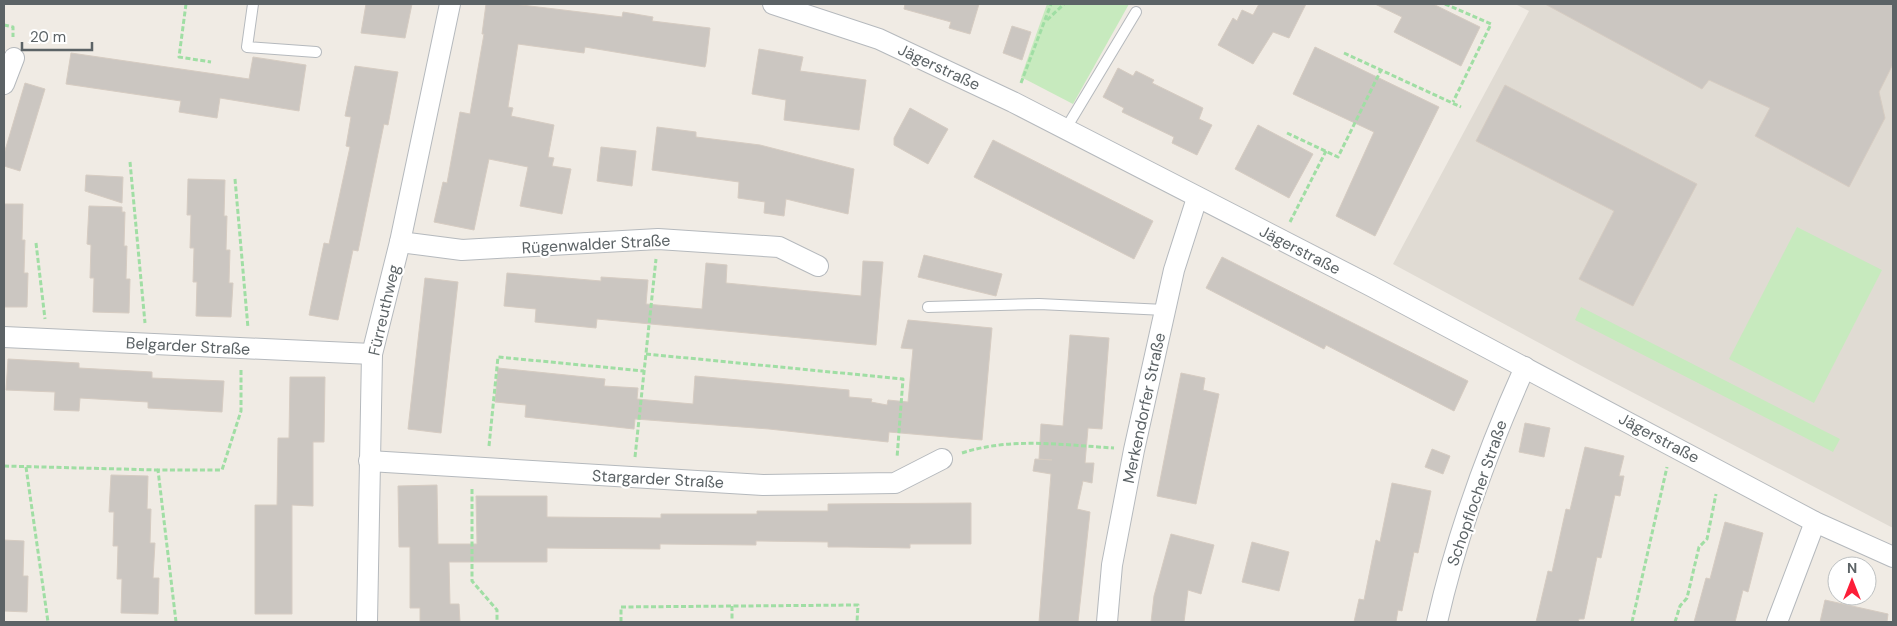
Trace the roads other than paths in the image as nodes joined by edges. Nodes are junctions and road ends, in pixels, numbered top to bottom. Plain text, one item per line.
1 (253, 4) edge
2 (450, 4) edge
3 (773, 4) edge
4 (1136, 12) dead end
5 (316, 52) dead end
6 (14, 58) dead end
7 (4, 84) edge
8 (1066, 130) junction
9 (1197, 198) junction
10 (400, 242) junction
11 (818, 266) dead end
12 (928, 308) dead end
13 (1165, 310) junction
14 (4, 337) edge
15 (372, 354) junction
16 (1525, 366) junction
17 (942, 459) road end
18 (369, 461) junction
19 (1815, 522) junction
20 (1893, 557) edge
21 (367, 622) edge
22 (1107, 622) edge
23 (1437, 622) edge
24 (1777, 622) edge

1 - 5 lane
2 - 10 street, Fürreuthweg
3 - 8 street, Jägerstraße
4 - 8 lane
6 - 7 street
8 - 9 street, Jägerstraße
9 - 13 street, Merkendorfer Straße
9 - 16 street, Jägerstraße
10 - 11 street, Rügenwalder Straße
10 - 15 street, Fürreuthweg
12 - 13 lane
13 - 22 street, Merkendorfer Straße
14 - 15 street, Belgarder Straße
15 - 18 street, Fürreuthweg
16 - 19 street, Jägerstraße
16 - 23 street, Schopflocher Straße
17 - 18 street, Stargarder Straße
18 - 21 street, Fürreuthweg
19 - 20 street, Jägerstraße
19 - 24 street

